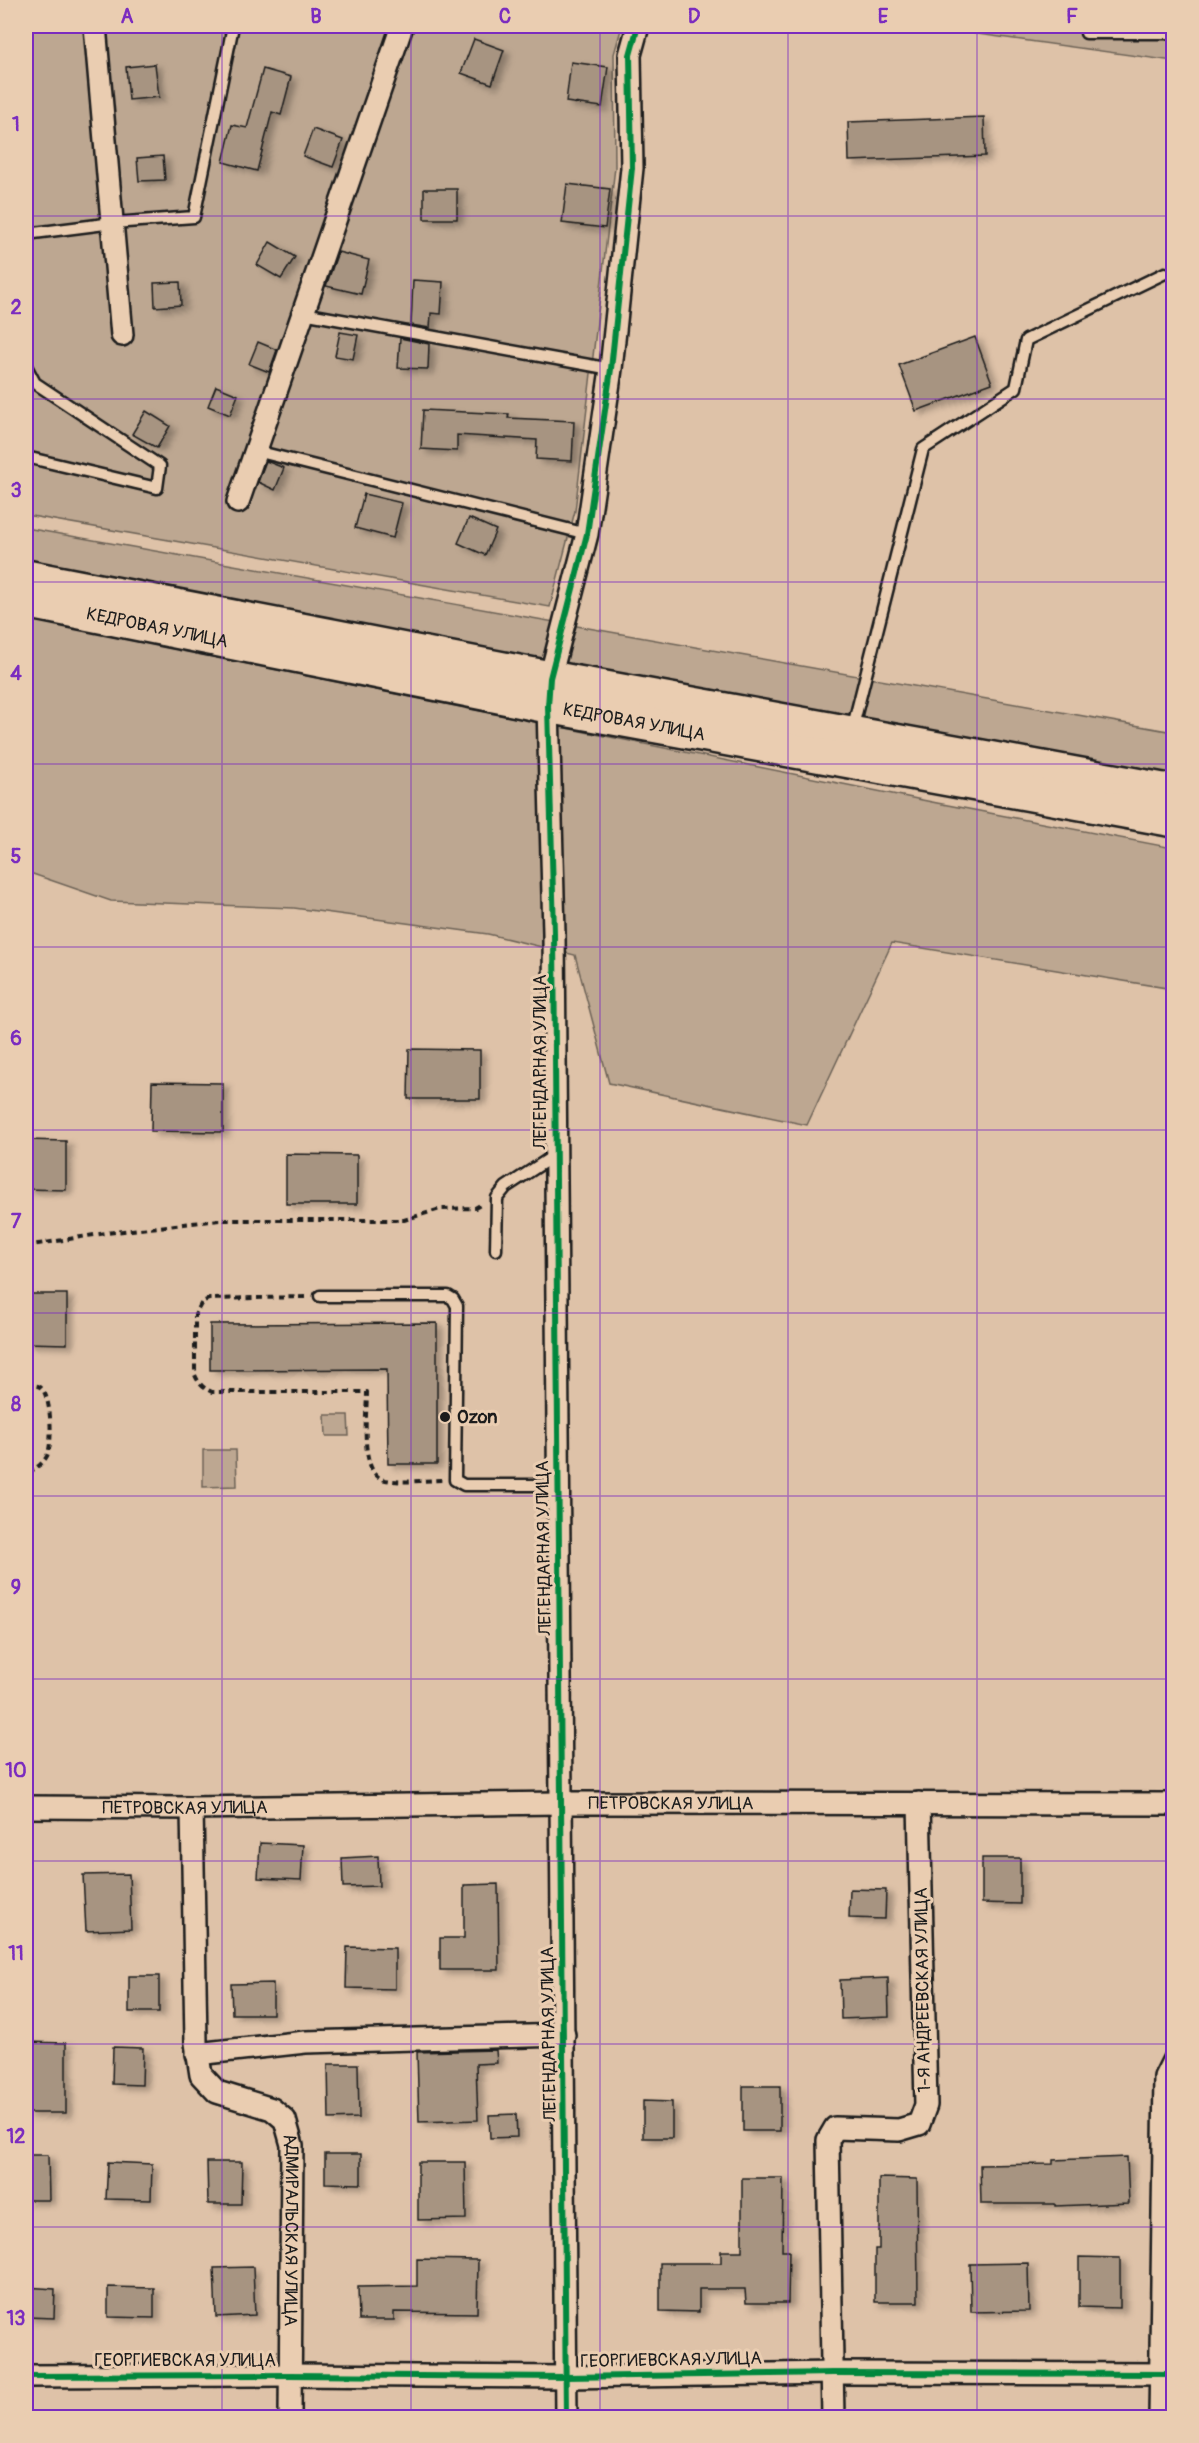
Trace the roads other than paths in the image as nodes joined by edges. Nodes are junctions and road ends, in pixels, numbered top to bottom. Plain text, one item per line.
1 (95, 26) edge
2 (233, 26) edge
3 (402, 26) edge
4 (638, 26) edge
5 (1086, 33) dead end
6 (1173, 33) edge
7 (112, 223) junction
8 (26, 234) edge
9 (1164, 273) dead end
10 (303, 313) junction
11 (122, 335) dead end
12 (26, 366) edge
13 (611, 369) junction
14 (256, 450) junction
15 (26, 457) edge
16 (238, 502) dead end
17 (587, 534) junction
18 (26, 577) edge
19 (26, 601) edge
20 (549, 692) junction
21 (851, 733) junction
22 (1173, 792) edge
23 (1173, 820) edge
24 (556, 1155) junction
25 (496, 1250) dead end
26 (320, 1296) road end
27 (558, 1485) junction
28 (561, 1803) junction
29 (919, 1803) junction
30 (1173, 1804) edge
31 (26, 1807) edge
32 (192, 1808) junction
33 (564, 2035) junction
34 (197, 2054) junction
35 (1173, 2060) edge
36 (833, 2373) junction
37 (1167, 2374) edge
38 (289, 2375) junction
39 (26, 2376) edge
40 (566, 2377) junction
41 (290, 2418) edge
42 (566, 2418) edge
43 (833, 2418) edge
44 (1160, 2418) edge

1 - 7 street
2 - 7 lane
3 - 10 street
4 - 13 street, ЛЕГЕНДАРНАЯ УЛИЦА
5 - 6 lane
7 - 8 lane
7 - 11 street
9 - 21 lane
10 - 13 lane
10 - 14 street
12 - 15 lane
13 - 17 street, ЛЕГЕНДАРНАЯ УЛИЦА
14 - 16 street
14 - 17 lane
17 - 20 street, ЛЕГЕНДАРНАЯ УЛИЦА
18 - 20 main road, КЕДРОВАЯ УЛИЦА
19 - 20 main road, КЕДРОВАЯ УЛИЦА
20 - 21 main road, КЕДРОВАЯ УЛИЦА
20 - 23 main road, КЕДРОВАЯ УЛИЦА
20 - 24 street, ЛЕГЕНДАРНАЯ УЛИЦА
21 - 22 main road, КЕДРОВАЯ УЛИЦА
24 - 25 lane
24 - 27 street, ЛЕГЕНДАРНАЯ УЛИЦА
26 - 27 lane
27 - 28 street, ЛЕГЕНДАРНАЯ УЛИЦА
28 - 29 street, ПЕТРОВСКАЯ УЛИЦА
28 - 32 street, ПЕТРОВСКАЯ УЛИЦА
28 - 33 street, ЛЕГЕНДАРНАЯ УЛИЦА
29 - 30 street, ПЕТРОВСКАЯ УЛИЦА
29 - 36 street, 1-Я АНДРЕЕВСКАЯ УЛИЦА
31 - 32 street, ПЕТРОВСКАЯ УЛИЦА
32 - 34 street, АДМИРАЛЬСКАЯ УЛИЦА
33 - 34 street
33 - 40 street, ЛЕГЕНДАРНАЯ УЛИЦА
34 - 38 street, АДМИРАЛЬСКАЯ УЛИЦА
35 - 37 street
36 - 37 street, ГЕОРГИЕВСКАЯ УЛИЦА
36 - 40 street, ГЕОРГИЕВСКАЯ УЛИЦА
36 - 43 street, 1-Я АНДРЕЕВСКАЯ УЛИЦА
37 - 44 street
38 - 39 street, ГЕОРГИЕВСКАЯ УЛИЦА
38 - 40 street, ГЕОРГИЕВСКАЯ УЛИЦА
38 - 41 street, АДМИРАЛЬСКАЯ УЛИЦА
40 - 42 street, ЛЕГЕНДАРНАЯ УЛИЦА

